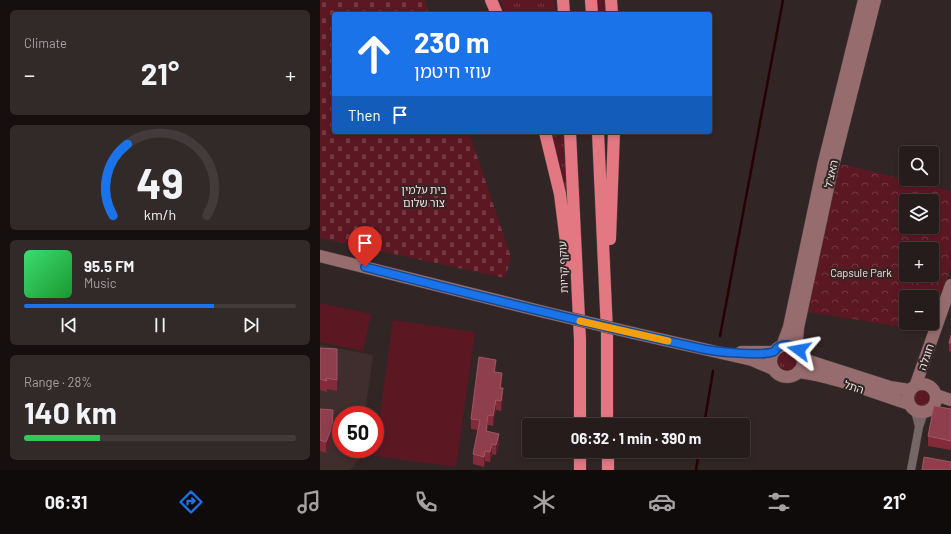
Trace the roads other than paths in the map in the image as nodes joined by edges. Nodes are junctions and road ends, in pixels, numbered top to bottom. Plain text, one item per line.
1 (491, 0) edge
2 (563, 0) edge
3 (591, 0) edge
4 (612, 0) edge
5 (864, 0) edge
6 (875, 0) edge
7 (496, 12) edge
8 (564, 12) edge
9 (592, 12) edge
10 (612, 12) edge
11 (545, 134) edge
12 (570, 134) edge
13 (598, 134) edge
14 (614, 134) edge
15 (320, 256) edge
16 (951, 285) edge
17 (951, 309) edge
18 (606, 332) junction
19 (706, 349) junction
20 (778, 349) junction
21 (801, 354) junction
22 (922, 368) junction
23 (774, 369) junction
24 (798, 372) junction
25 (580, 373) junction
26 (890, 387) junction
27 (913, 387) junction
28 (933, 390) junction
29 (951, 400) edge
30 (920, 408) junction
31 (951, 410) edge
32 (580, 418) edge
33 (607, 418) edge
34 (580, 458) edge
35 (608, 458) edge
36 (580, 470) edge
37 (608, 470) edge
38 (911, 470) edge

1 - 7 highway
2 - 8 highway
3 - 9 highway
4 - 10 highway
5 - 20 main road, האצ"ל
6 - 21 main road, האצ"ל
11 - 25 highway
12 - 25 highway, עוקף קריות
13 - 18 highway
14 - 18 highway
15 - 19 main road, bridge
16 - 22 main road, חוגלה
17 - 28 main road, חוגלה
18 - 33 highway
19 - 20 main road
19 - 23 main road
20 - 21 main road
20 - 23 main road
21 - 24 main road
21 - 26 main road, התל
22 - 26 main road
22 - 27 main road, חוגלה
23 - 24 main road
24 - 30 main road, התל
25 - 32 highway, עוקף קריות
26 - 27 main road, התל
27 - 28 main road
27 - 30 main road
28 - 29 main road
28 - 30 main road
30 - 31 main road, התל
30 - 38 street
34 - 36 highway
35 - 37 highway

